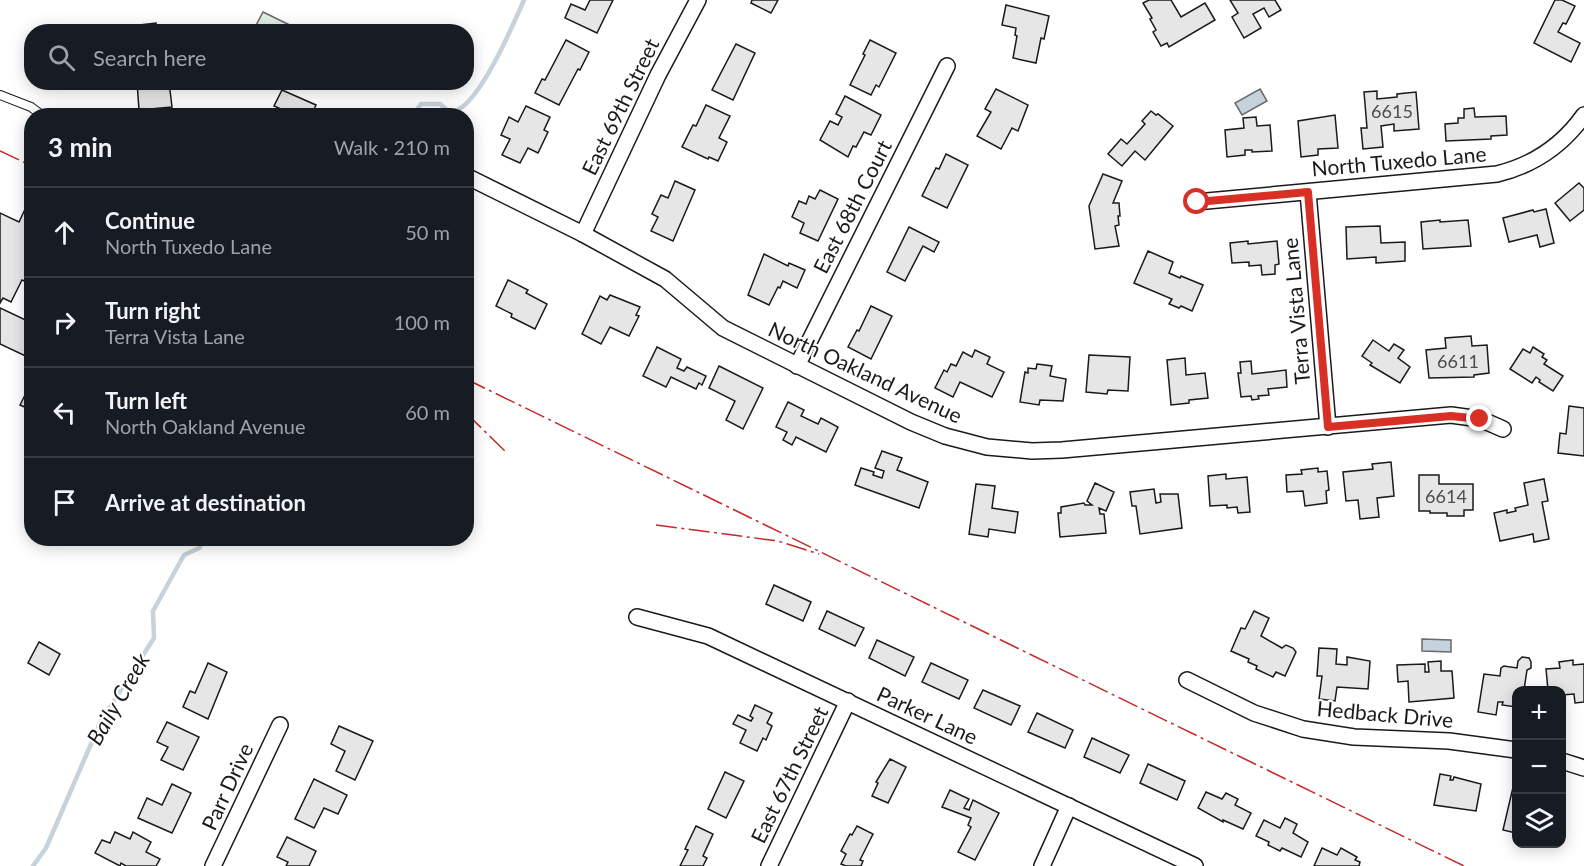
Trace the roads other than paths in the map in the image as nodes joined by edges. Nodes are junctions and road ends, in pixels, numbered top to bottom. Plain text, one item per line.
1 (698, 0) edge
2 (947, 66) dead end
3 (0, 95) edge
4 (32, 108) edge
5 (1584, 115) edge
6 (474, 180) edge
7 (1308, 192) junction
8 (1197, 202) dead end
9 (583, 234) junction
10 (797, 366) junction
11 (1328, 427) junction
12 (1503, 429) dead end
13 (637, 617) dead end
14 (1187, 680) dead end
15 (848, 701) junction
16 (280, 725) dead end
17 (1512, 749) edge
18 (1566, 762) edge
19 (1584, 768) edge
20 (1069, 806) junction
21 (213, 866) edge
22 (769, 866) edge
23 (1042, 866) edge
24 (1195, 866) edge

1 - 9 street, East 69th Street
2 - 10 street, East 68th Court
3 - 4 lane
5 - 7 street, North Tuxedo Lane
6 - 9 street, North Oakland Avenue
7 - 8 street, North Tuxedo Lane
7 - 11 street, Terra Vista Lane
9 - 10 street, North Oakland Avenue
10 - 11 street, North Oakland Avenue
11 - 12 street, North Oakland Avenue
13 - 15 street, Parker Lane
14 - 17 street, Hedback Drive
15 - 20 street, Parker Lane
15 - 22 street, East 67th Street
16 - 21 street, Parr Drive
18 - 19 street
20 - 23 street
20 - 24 street, Parker Lane

